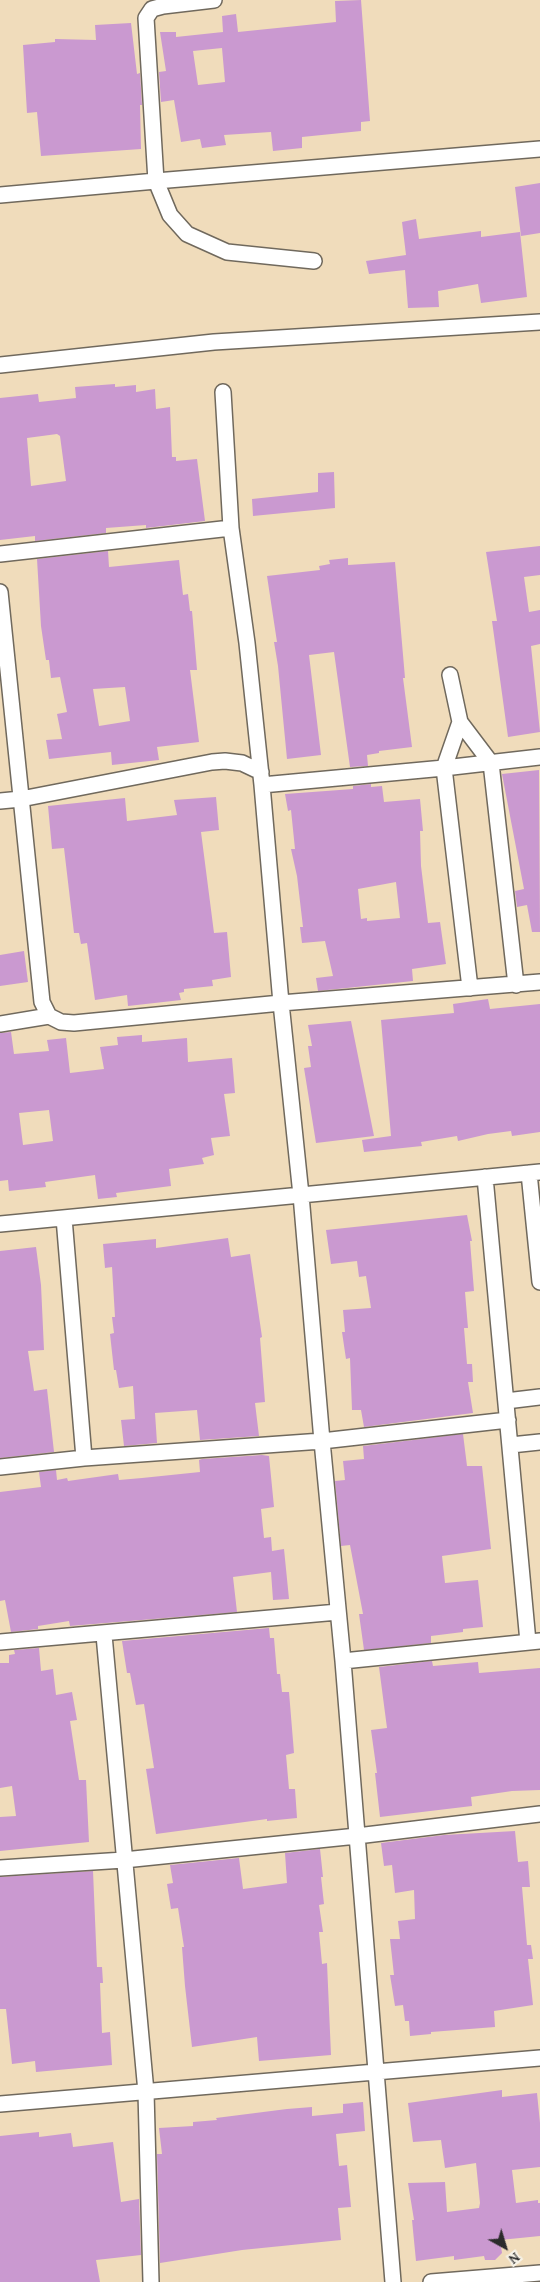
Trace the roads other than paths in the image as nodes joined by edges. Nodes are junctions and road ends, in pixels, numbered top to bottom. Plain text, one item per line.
1 (214, 0) edge
2 (540, 149) edge
3 (156, 181) junction
4 (0, 195) edge
5 (314, 261) dead end
6 (540, 322) edge
7 (0, 365) edge
8 (223, 392) dead end
9 (231, 528) junction
10 (0, 554) edge
11 (0, 592) edge
12 (450, 675) dead end
13 (460, 722) junction
14 (540, 757) edge
15 (491, 763) junction
16 (444, 768) junction
17 (262, 779) junction
18 (20, 799) junction
19 (0, 801) edge
20 (540, 982) edge
21 (516, 985) junction
22 (470, 988) junction
23 (281, 1002) junction
24 (49, 1016) junction
25 (0, 1024) edge
26 (535, 1172) edge
27 (485, 1177) junction
28 (301, 1195) junction
29 (64, 1218) junction
30 (0, 1224) edge
31 (540, 1282) edge
32 (540, 1397) edge
33 (506, 1401) junction
34 (508, 1420) junction
35 (322, 1441) junction
36 (540, 1442) edge
37 (511, 1445) junction
38 (84, 1458) junction
39 (0, 1466) edge
40 (338, 1612) junction
41 (104, 1635) junction
42 (0, 1642) edge
43 (534, 1642) edge
44 (343, 1661) junction
45 (540, 1814) edge
46 (357, 1836) junction
47 (124, 1860) junction
48 (0, 1868) edge
49 (540, 2058) edge
50 (378, 2072) junction
51 (146, 2092) junction
52 (0, 2104) edge
53 (540, 2273) edge
54 (151, 2282) edge
55 (394, 2282) edge
56 (431, 2282) edge

1 - 3 street
2 - 3 street
3 - 4 street
3 - 5 street
6 - 7 street
8 - 9 street
9 - 10 street
9 - 17 street
11 - 18 street
12 - 13 street
13 - 15 street
13 - 16 street
14 - 15 street
15 - 16 street
15 - 21 street
16 - 17 street
16 - 22 street
17 - 18 street
17 - 23 street
18 - 19 street
18 - 24 street
20 - 21 street
21 - 22 street
22 - 23 street
23 - 24 street
23 - 28 street
24 - 25 street
26 - 27 street
26 - 31 street
27 - 28 street
27 - 33 street
28 - 29 street
28 - 35 street
29 - 30 street
29 - 38 street
32 - 33 street
33 - 34 street
34 - 35 street
34 - 37 street
35 - 38 street
35 - 40 street
36 - 37 street
37 - 43 street
38 - 39 street
40 - 41 street
40 - 44 street
41 - 42 street
41 - 47 street
43 - 44 street
44 - 46 street
45 - 46 street
46 - 47 street
46 - 50 street
47 - 48 street
47 - 51 street
49 - 50 street
50 - 51 street
50 - 55 street
51 - 52 street
51 - 54 street
53 - 56 street

